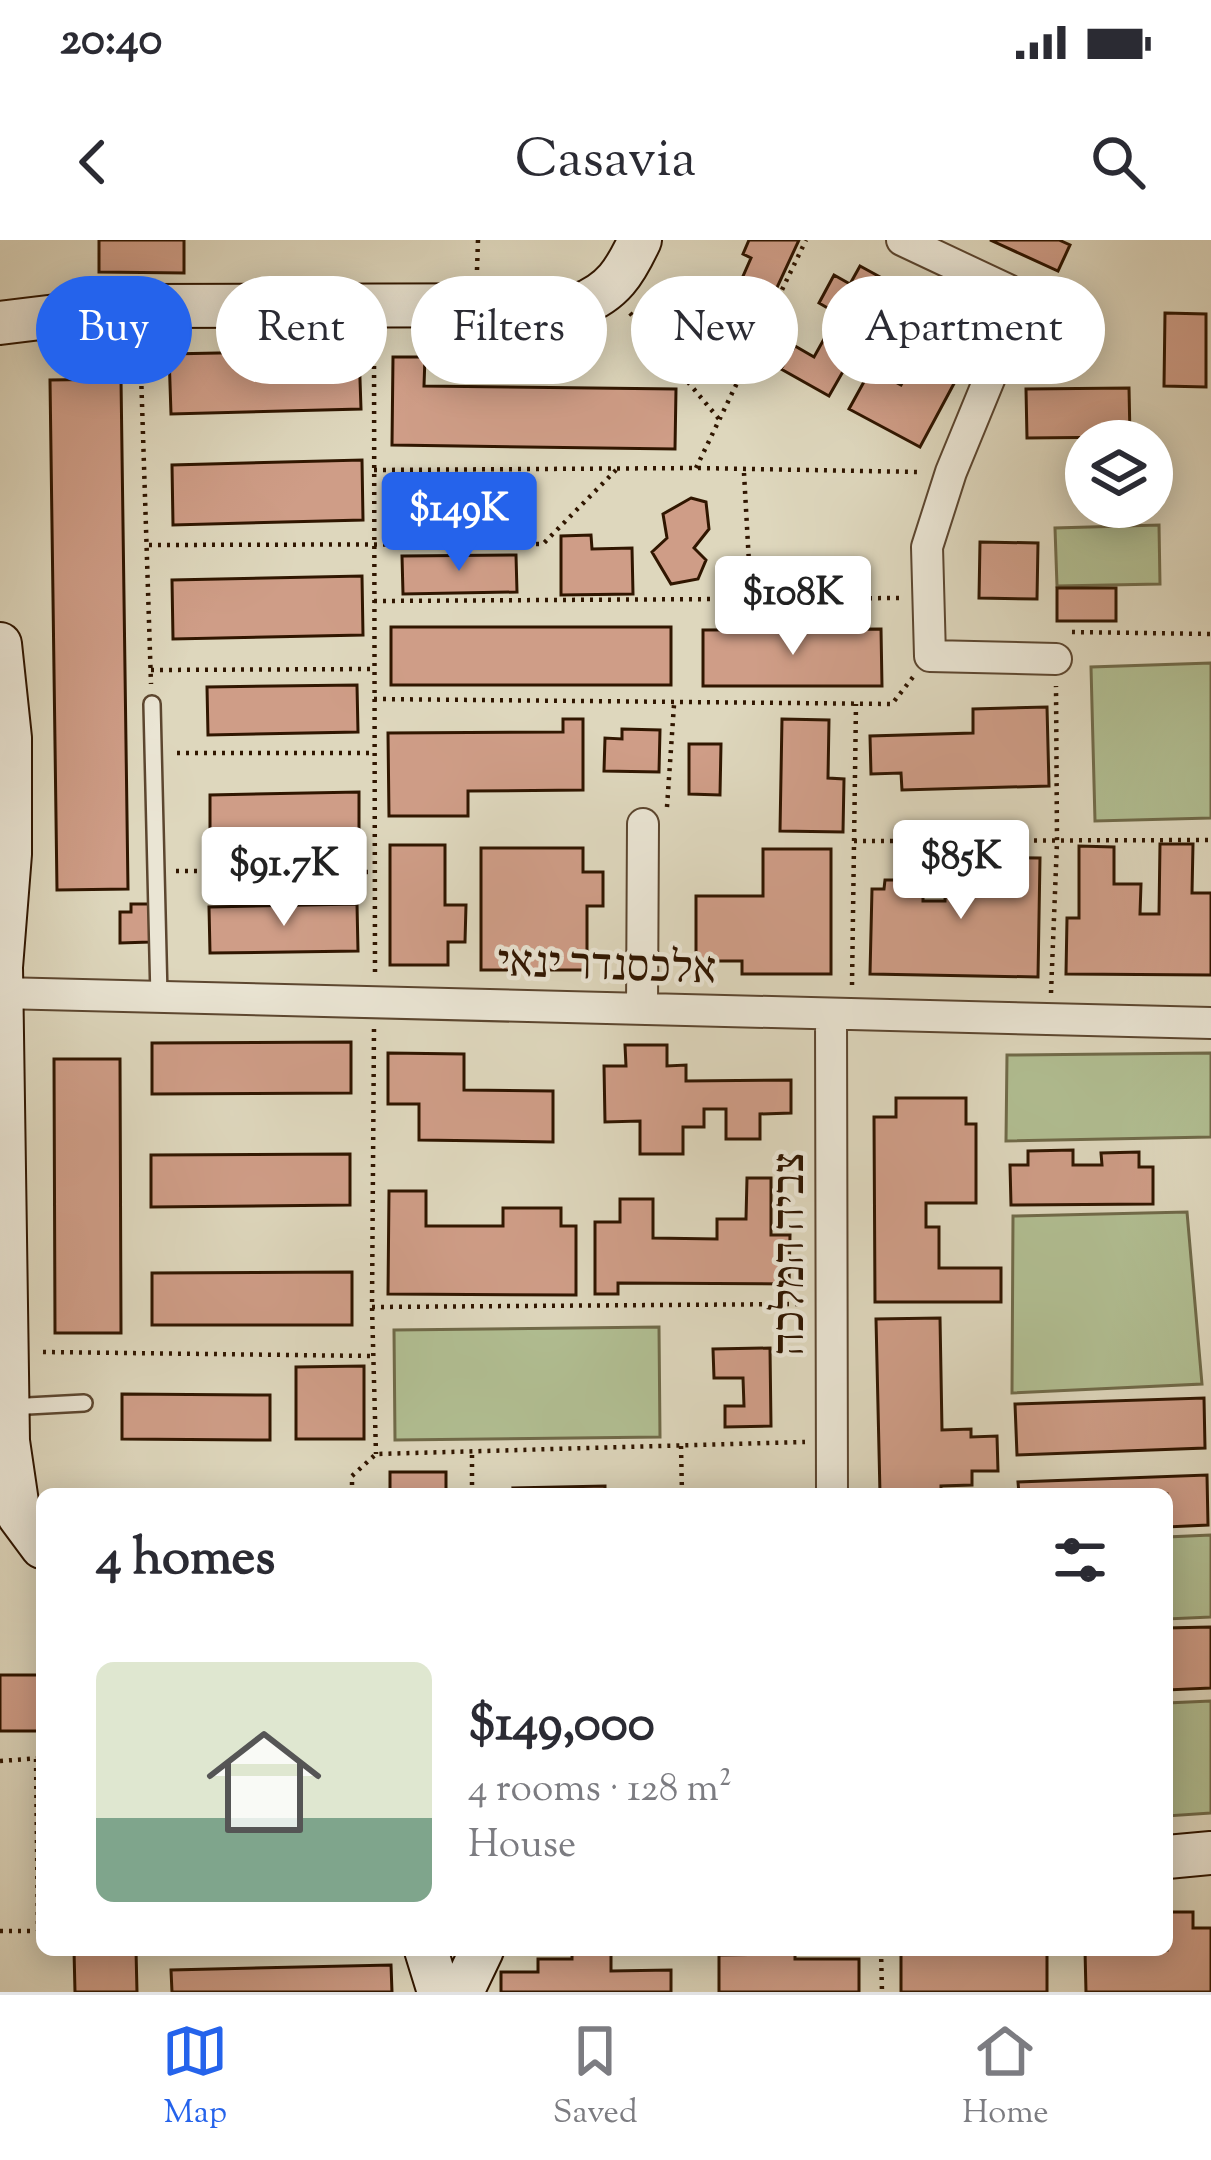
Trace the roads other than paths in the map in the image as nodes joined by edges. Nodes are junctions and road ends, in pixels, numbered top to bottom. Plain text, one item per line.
1 (640, 240) edge
2 (902, 240) edge
3 (0, 323) edge
4 (0, 644) edge
5 (1056, 658) road end
6 (152, 704) road end
7 (4, 796) edge
8 (644, 824) road end
9 (0, 963) edge
10 (1, 993) edge
11 (159, 997) junction
12 (642, 1009) junction
13 (842, 1014) junction
14 (1211, 1023) edge
15 (84, 1403) dead end
16 (8, 1407) junction
17 (832, 1488) edge
18 (36, 1539) edge
19 (1211, 1853) edge
20 (1173, 1856) edge
21 (428, 1956) edge
22 (477, 1956) edge
23 (439, 1992) edge
24 (462, 1992) edge

1 - 3 street
2 - 5 street
4 - 7 street
6 - 11 lane
7 - 9 street
8 - 12 street
9 - 10 street
10 - 11 street, אלכסנדר ינאי
10 - 16 street
11 - 12 street, אלכסנדר ינאי
12 - 13 street, אלכסנדר ינאי
13 - 14 street, אלכסנדר ינאי
13 - 17 street, צביה המלכה
15 - 16 lane
16 - 18 street
19 - 20 street
21 - 23 street
22 - 24 street

